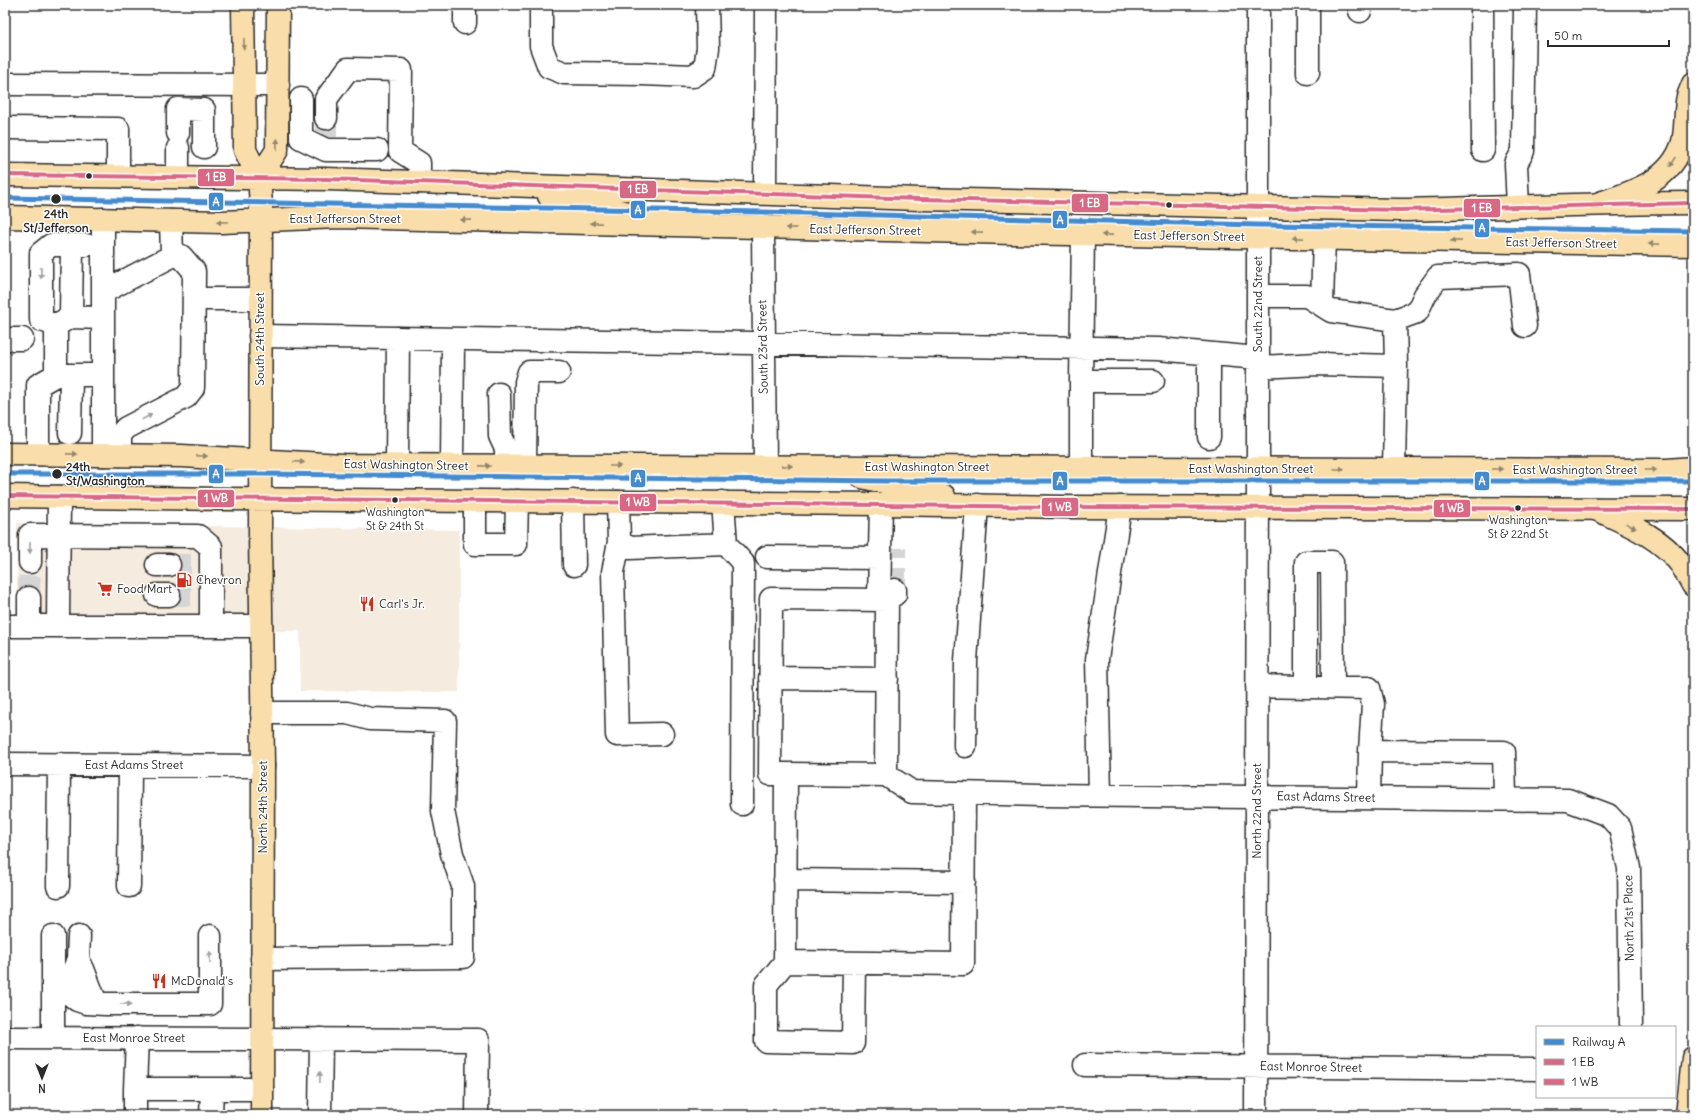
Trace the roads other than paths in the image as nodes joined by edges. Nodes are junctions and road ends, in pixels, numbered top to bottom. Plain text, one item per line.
1 (243, 5) edge
2 (278, 5) edge
3 (541, 5) edge
4 (707, 5) edge
5 (766, 5) edge
6 (1258, 5) edge
7 (1308, 5) edge
8 (1482, 5) edge
9 (1525, 5) edge
10 (1308, 73) dead end
11 (5, 84) edge
12 (1693, 84) edge
13 (244, 85) junction
14 (278, 92) junction
15 (301, 99) junction
16 (326, 126) junction
17 (5, 128) edge
18 (204, 147) dead end
19 (377, 150) junction
20 (1483, 150) dead end
21 (400, 151) junction
22 (5, 175) edge
23 (118, 176) junction
24 (178, 177) junction
25 (260, 178) junction
26 (326, 179) junction
27 (377, 181) junction
28 (419, 182) junction
29 (495, 184) junction
30 (765, 193) junction
31 (1600, 203) junction
32 (1693, 203) edge
33 (1257, 206) junction
34 (1518, 206) junction
35 (5, 217) edge
36 (103, 219) junction
37 (261, 220) junction
38 (171, 221) junction
39 (685, 225) junction
40 (763, 228) junction
41 (1083, 234) junction
42 (1258, 237) junction
43 (1324, 238) junction
44 (72, 245) junction
45 (1693, 245) edge
46 (103, 246) junction
47 (172, 256) junction
48 (103, 292) junction
49 (1258, 296) junction
50 (194, 299) junction
51 (260, 299) junction
52 (1322, 304) junction
53 (103, 318) junction
54 (1395, 320) junction
55 (64, 321) junction
56 (1525, 326) dead end
57 (260, 336) junction
58 (398, 338) junction
59 (453, 339) junction
60 (763, 344) junction
61 (1080, 348) junction
62 (1209, 354) junction
63 (1258, 362) junction
64 (1396, 366) junction
65 (558, 372) dead end
66 (64, 375) junction
67 (103, 375) junction
68 (1080, 380) junction
69 (1153, 381) dead end
70 (499, 394) dead end
71 (103, 407) junction
72 (126, 428) junction
73 (70, 433) dead end
74 (1209, 437) dead end
75 (5, 454) edge
76 (38, 454) junction
77 (112, 455) junction
78 (260, 459) junction
79 (397, 465) junction
80 (452, 465) junction
81 (516, 466) junction
82 (765, 466) junction
83 (808, 466) junction
84 (1080, 468) junction
85 (1693, 468) edge
86 (1258, 469) junction
87 (1394, 469) junction
88 (5, 496) edge
89 (60, 497) junction
90 (260, 499) junction
91 (475, 501) junction
92 (516, 501) junction
93 (573, 501) junction
94 (618, 502) junction
95 (723, 502) junction
96 (881, 504) junction
97 (977, 505) junction
98 (1120, 507) junction
99 (1258, 507) junction
100 (1596, 509) junction
101 (1693, 510) edge
102 (59, 535) junction
103 (618, 542) junction
104 (726, 544) junction
105 (885, 547) junction
106 (767, 557) dead end
107 (30, 562) tunnel mouth
108 (574, 565) dead end
109 (1693, 585) edge
110 (887, 597) junction
111 (30, 598) tunnel mouth
112 (5, 626) edge
113 (30, 626) junction
114 (58, 626) junction
115 (211, 626) junction
116 (261, 626) junction
117 (770, 678) junction
118 (887, 679) junction
119 (1257, 686) junction
120 (1306, 687) junction
121 (1333, 687) junction
122 (262, 713) junction
123 (662, 734) dead end
124 (965, 746) dead end
125 (1370, 751) junction
126 (5, 764) edge
127 (59, 764) junction
128 (130, 765) junction
129 (263, 766) junction
130 (786, 774) junction
131 (886, 775) junction
132 (964, 794) junction
133 (1100, 795) junction
134 (1257, 796) junction
135 (1369, 798) junction
136 (1505, 799) junction
137 (742, 804) dead end
138 (1608, 815) joint
139 (785, 880) junction
140 (964, 882) junction
141 (58, 886) dead end
142 (130, 886) dead end
143 (53, 936) dead end
144 (79, 936) dead end
145 (210, 936) dead end
146 (262, 959) junction
147 (785, 962) junction
148 (854, 963) junction
149 (1631, 1026) edge
150 (5, 1038) edge
151 (53, 1038) junction
152 (137, 1038) junction
153 (262, 1038) junction
154 (321, 1039) junction
155 (1693, 1058) edge
156 (1085, 1065) dead end
157 (1256, 1067) junction
158 (1536, 1070) edge
159 (135, 1089) junction
160 (212, 1089) junction
161 (262, 1089) junction
162 (137, 1113) edge
163 (211, 1115) edge
164 (262, 1115) edge
165 (320, 1115) edge
166 (478, 1115) edge
167 (1256, 1115) edge
168 (1687, 1115) edge

1 -> 13 main road, South 24th Street
2 - 14 main road
3 - 4 street
5 - 30 street
6 - 33 street, South 22nd Street
7 - 10 street
8 - 20 street
9 - 34 street
11 - 13 street
12 -> 31 main road
13 - 14 street
13 - 25 main road, South 24th Street
14 - 15 street
25 -> 14 main road
15 - 16 street
15 - 16 street
16 - 19 street
16 - 21 street
16 - 26 street
17 - 23 street
18 - 24 street
19 - 21 street
19 - 27 street
21 - 28 street
22 - 23 main road, East Jefferson Street
23 - 24 main road, East Jefferson Street
24 - 25 main road, East Jefferson Street
25 - 26 main road, East Jefferson Street
25 - 37 main road, South 24th Street
26 - 27 main road, East Jefferson Street
27 - 28 main road, East Jefferson Street
28 - 29 main road, East Jefferson Street
29 - 30 main road, East Jefferson Street
29 - 39 main road, East Jefferson Street
30 - 33 main road, East Jefferson Street
31 - 32 main road, East Jefferson Street
31 - 34 main road, East Jefferson Street
33 - 34 main road, East Jefferson Street
33 - 42 street, South 22nd Street
35 - 36 main road, East Jefferson Street
36 - 38 main road, East Jefferson Street
36 - 46 street
37 -> 38 main road, East Jefferson Street
39 -> 37 main road, East Jefferson Street
37 - 51 main road, South 24th Street
38 - 47 street
39 - 40 main road, East Jefferson Street
41 -> 40 main road, East Jefferson Street
40 - 60 street, South 23rd Street
42 -> 41 main road, East Jefferson Street
41 - 61 street
43 -> 42 main road, East Jefferson Street
42 - 49 street, South 22nd Street
45 -> 43 main road, East Jefferson Street
43 - 52 street
44 - 46 street
44 - 55 street
44 -> 55 street
46 - 48 street
47 - 48 street
47 - 50 street
48 - 53 street
49 - 52 street
49 - 63 street, South 22nd Street
50 - 51 street
72 -> 50 street
51 - 57 main road, South 24th Street
52 - 54 street
53 - 55 street
53 - 67 street
54 - 56 street
54 - 64 street
55 - 66 street
57 - 58 street
57 - 78 main road, South 24th Street
58 - 59 street
58 - 79 street
59 - 60 street
59 - 80 street
60 - 61 street
60 - 82 street, South 23rd Street
61 - 62 street
61 - 68 street
62 - 63 street
62 - 74 street
63 - 64 street
63 - 86 street, South 22nd Street
64 - 87 street
65 - 81 street
66 - 67 street
66 - 73 street
66 - 76 street
67 - 71 street
68 - 69 street
68 - 84 street
70 - 81 street
71 - 72 street
71 - 77 street
72 - 77 street
75 - 76 main road, East Washington Street
76 -> 77 main road, East Washington Street
77 -> 78 main road, East Washington Street
78 -> 79 main road, East Washington Street
78 - 90 main road, South 24th Street
79 - 80 main road, East Washington Street
80 -> 81 main road, East Washington Street
81 -> 82 main road, East Washington Street
82 -> 83 main road, East Washington Street
83 - 84 main road, East Washington Street
83 - 97 main road, East Washington Street
84 - 86 main road, East Washington Street
87 -> 85 main road, East Washington Street
86 -> 87 main road, East Washington Street
86 - 99 street, South 22nd Street
88 - 89 main road, East Washington Street
89 - 90 main road, East Washington Street
89 - 102 street
90 - 91 main road, East Washington Street
90 - 116 main road, North 24th Street
91 - 92 main road, East Washington Street
91 - 92 street
92 - 93 main road, East Washington Street
93 - 94 main road, East Washington Street
93 - 108 street
94 - 95 main road, East Washington Street
94 - 103 street
95 - 96 main road, East Washington Street
95 - 104 street
96 - 97 main road, East Washington Street
96 - 105 street
97 - 98 main road, East Washington Street
97 - 124 street
98 - 99 main road, East Washington Street
98 - 133 street
99 - 100 main road, East Washington Street
99 - 119 street, North 22nd Street
100 - 101 main road, East Washington Street
100 -> 109 main road
102 -> 107 street
102 - 114 street
102 - 115 street
103 - 104 street
103 - 123 street
104 - 137 street
105 - 106 street
105 - 110 street
110 - 117 street
110 - 118 street
111 - 113 street
112 - 113 street
113 - 114 street
114 - 115 street
115 - 116 street
116 - 122 main road, North 24th Street
117 - 118 street
117 - 130 street
118 - 131 street
119 - 120 street
119 - 134 street, North 22nd Street
120 - 121 street
120 - 121 street
121 - 125 street
122 - 129 main road, North 24th Street
122 - 146 street
125 - 135 street
125 - 136 street
126 - 127 street, East Adams Street
127 - 128 street, East Adams Street
127 - 141 street
128 - 129 street, East Adams Street
128 - 142 street
129 - 146 main road, North 24th Street
130 - 131 street
130 - 139 street
131 - 132 street, East Adams Street
132 - 133 street, East Adams Street
132 - 140 street
133 - 134 street, East Adams Street
134 - 135 street, East Adams Street
134 - 157 street, North 22nd Street
135 - 136 street, East Adams Street
136 - 138 street, East Adams Street
138 - 149 street, North 21st Place
139 - 140 street
139 - 147 street
140 - 148 street
143 - 151 street
144 -> 145 street
146 - 153 main road, North 24th Street
147 - 148 street
147 - 148 street
150 - 151 street, East Monroe Street
151 - 152 street, East Monroe Street
152 - 153 street, East Monroe Street
152 - 159 street
153 - 154 street, East Monroe Street
153 - 161 main road, North 24th Street
165 -> 154 street
154 - 166 street, East Monroe Street
155 - 168 main road
156 - 157 street, East Monroe Street
157 - 158 street, East Monroe Street
157 - 167 street, North 22nd Street
159 - 160 street
159 - 162 street
160 - 161 street
160 - 163 street
161 - 164 main road, North 24th Street

